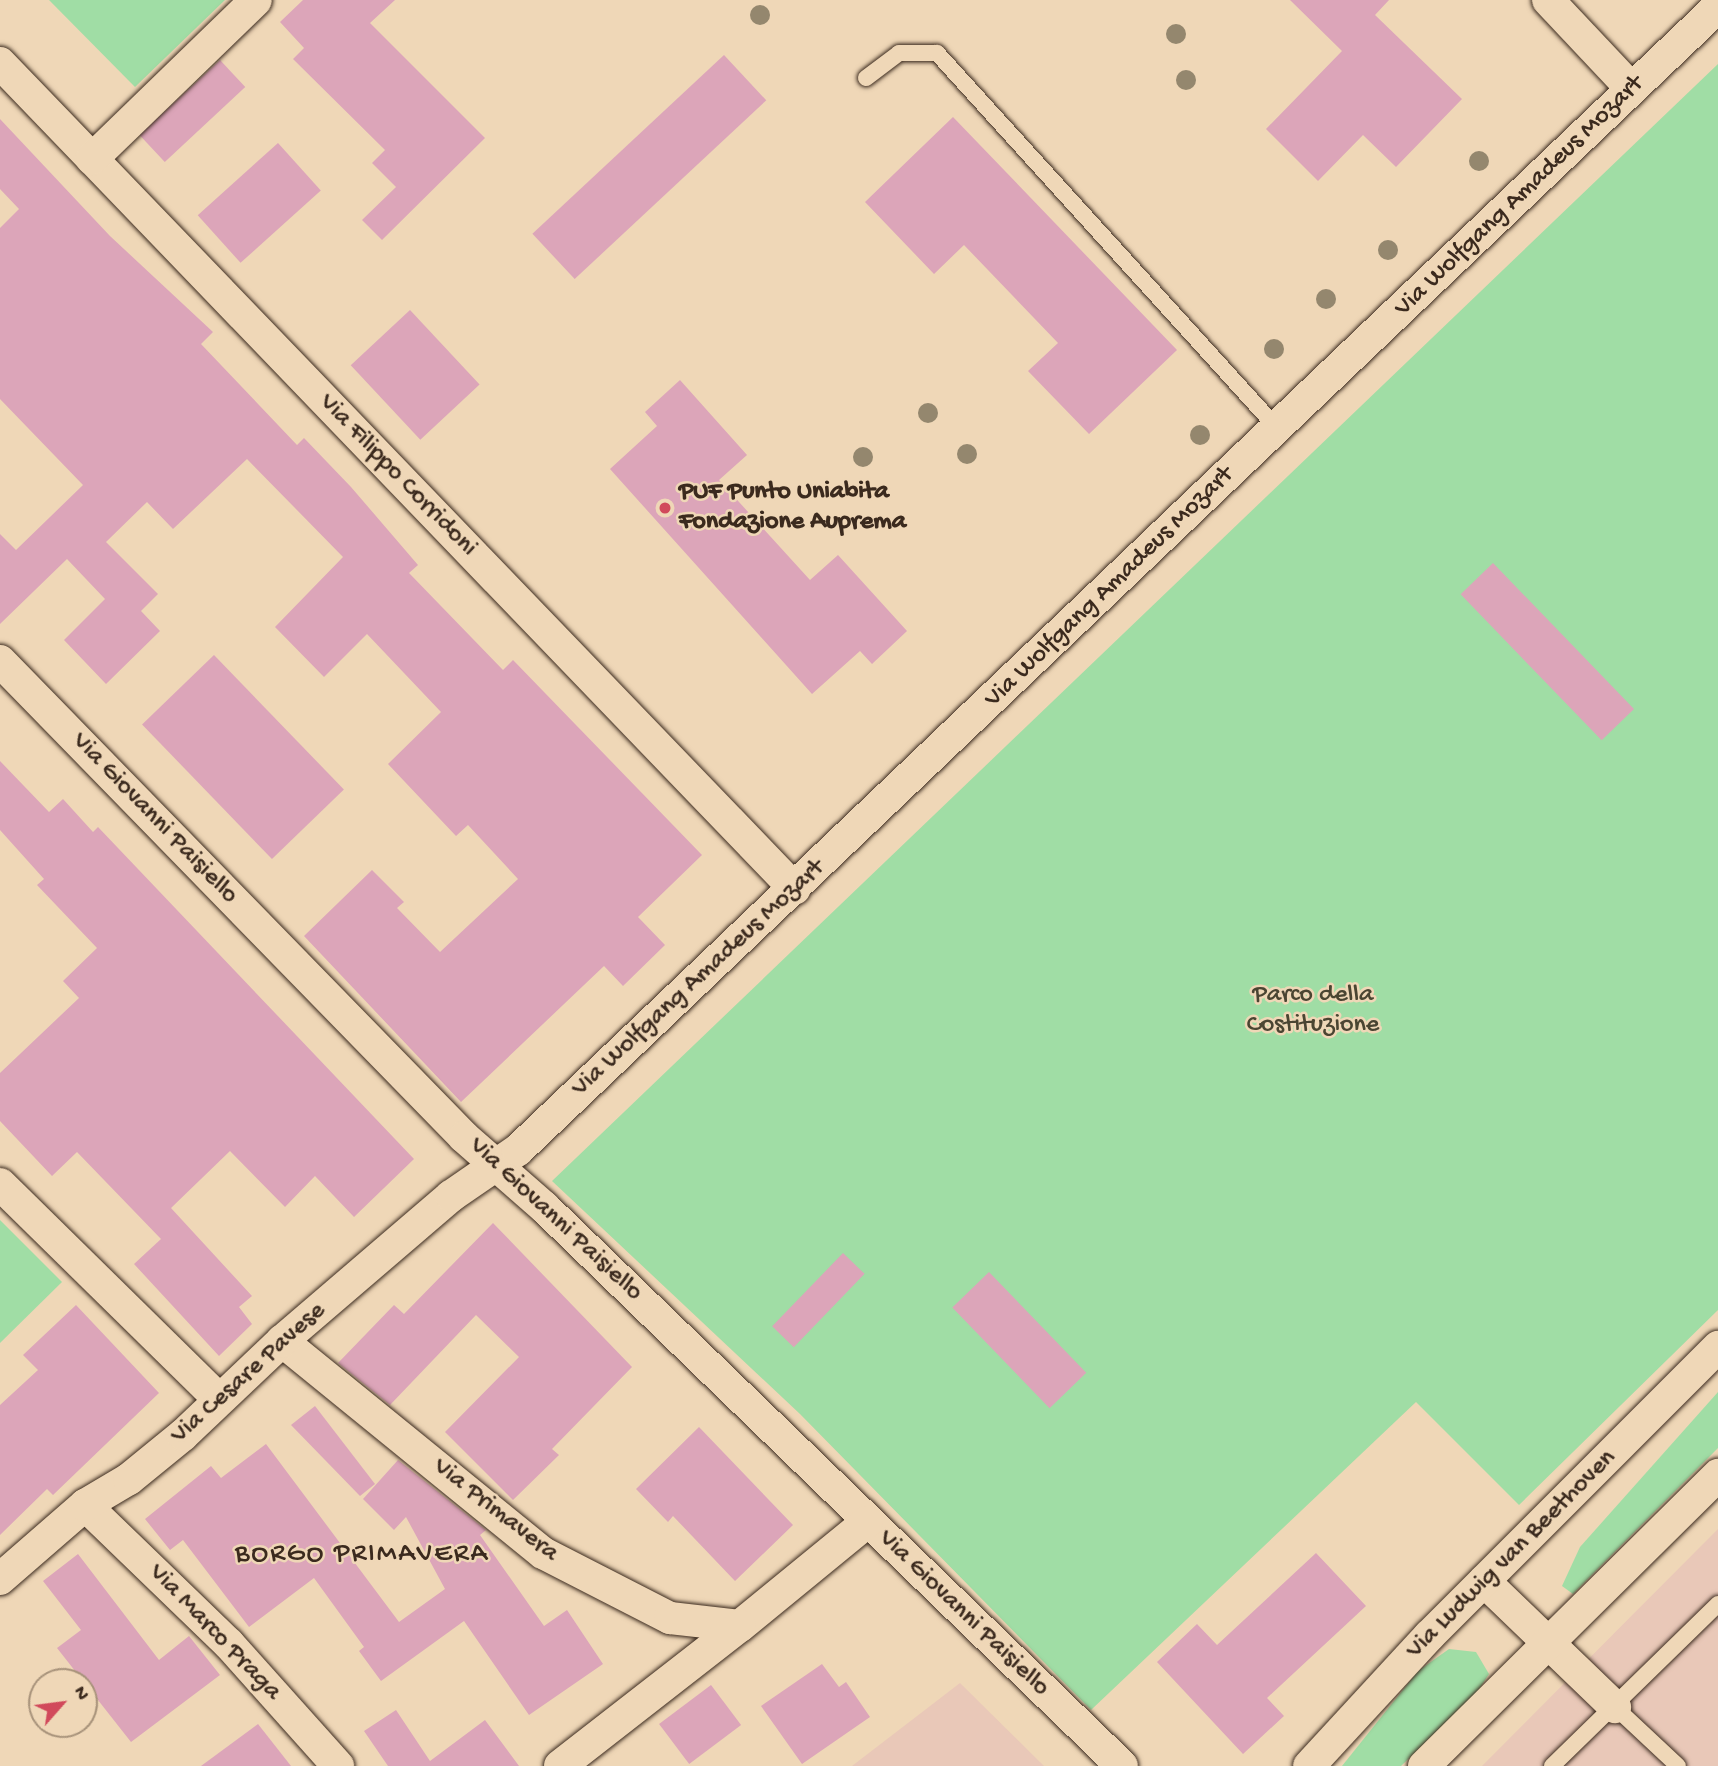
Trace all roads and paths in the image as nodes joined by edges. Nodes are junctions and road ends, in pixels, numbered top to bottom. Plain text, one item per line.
1 (256, 0) edge
2 (1548, 0) edge
3 (1718, 7) edge
4 (866, 78) dead end
5 (6, 82) edge
6 (1632, 89) junction
7 (92, 159) junction
8 (1277, 428) junction
9 (0, 661) edge
10 (795, 889) junction
11 (498, 1165) junction
12 (0, 1184) edge
13 (282, 1341) junction
14 (1718, 1347) edge
15 (219, 1399) junction
16 (1718, 1475) edge
17 (85, 1505) junction
18 (867, 1522) junction
19 (0, 1579) edge
20 (1484, 1581) junction
21 (1718, 1604) edge
22 (740, 1626) junction
23 (1548, 1645) junction
24 (1615, 1707) junction
25 (338, 1766) edge
26 (560, 1766) edge
27 (1122, 1766) edge
28 (1309, 1766) edge
29 (1424, 1766) edge
30 (1552, 1766) edge
31 (1678, 1766) edge

1 - 7 street
2 - 6 street
3 - 6 street, Via Wolfgang Amadeus Mozart
4 - 8 lane
5 - 7 street, Via Filippo Corridoni
6 - 8 street, Via Wolfgang Amadeus Mozart
7 - 10 street, Via Filippo Corridoni
8 - 10 street, Via Wolfgang Amadeus Mozart
9 - 11 street, Via Giovanni Paisiello
10 - 11 street, Via Wolfgang Amadeus Mozart
11 - 13 street, Via Cesare Pavese
11 - 18 street, Via Giovanni Paisiello
12 - 15 street
13 - 15 street, Via Cesare Pavese
13 - 22 street, Via Primavera
14 - 20 street, Via Ludwig van Beethoven
15 - 17 street, Via Cesare Pavese
16 - 23 street
17 - 19 street, Via Cesare Pavese
17 - 25 street, Via Marco Praga
18 - 22 street
18 - 27 street, Via Giovanni Paisiello
20 - 23 street
20 - 28 street, Via Ludwig van Beethoven
21 - 24 lane
22 - 26 street
23 - 24 street
23 - 29 street
24 - 30 lane
24 - 31 lane

